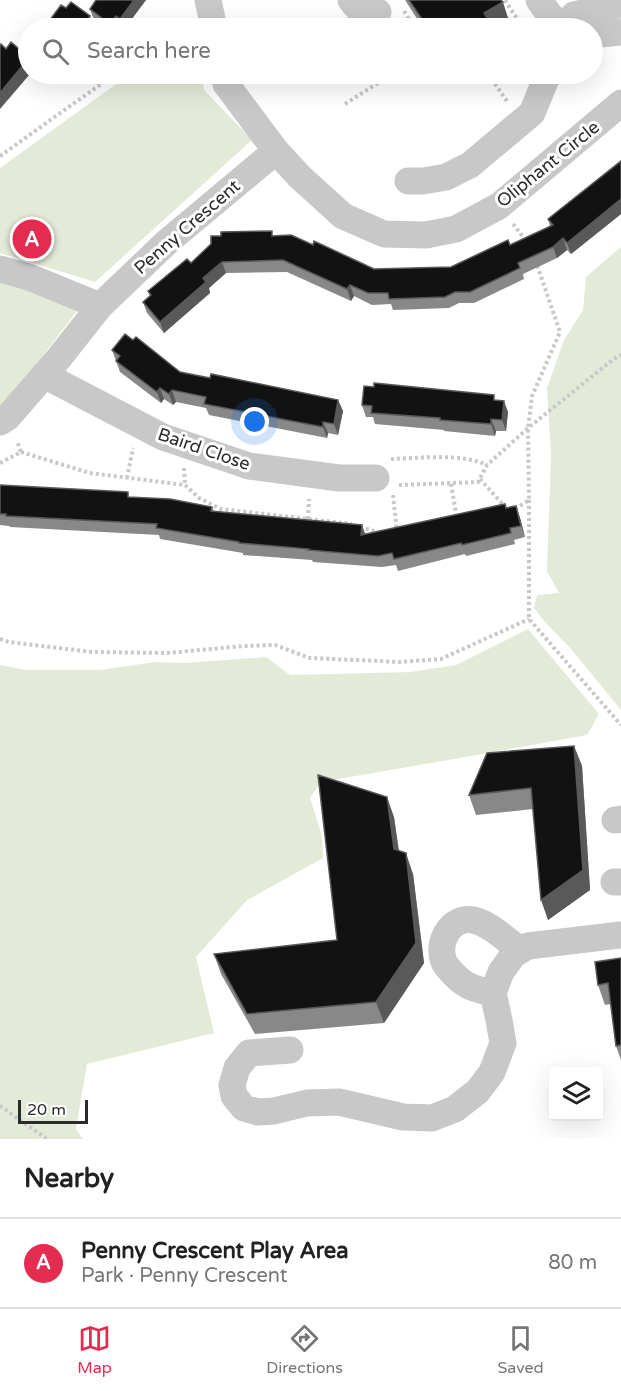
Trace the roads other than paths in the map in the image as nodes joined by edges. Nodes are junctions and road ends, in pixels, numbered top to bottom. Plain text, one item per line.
1 (208, 0) edge
2 (351, 0) edge
3 (539, 0) edge
4 (621, 4) edge
5 (390, 11) road end
6 (212, 18) edge
7 (553, 18) edge
8 (573, 18) edge
9 (621, 32) edge
10 (603, 34) edge
11 (226, 84) edge
12 (544, 84) edge
13 (621, 103) edge
14 (276, 151) junction
15 (408, 181) dead end
16 (0, 269) edge
17 (100, 306) junction
18 (44, 375) junction
19 (0, 422) edge
20 (376, 478) road end
21 (621, 935) edge
22 (520, 950) junction
23 (493, 993) junction
24 (290, 1050) dead end

1 - 6 street
2 - 5 street
3 - 7 street
4 - 8 street
9 - 10 street
11 - 14 street, Oliphant Circle
12 - 15 street
13 - 14 street, Oliphant Circle
14 - 17 street, Penny Crescent
16 - 17 street
17 - 18 street, Penny Crescent
18 - 19 street, Penny Crescent
18 - 20 street, Baird Close
21 - 22 street
22 - 23 street
22 - 23 street
23 - 24 street

